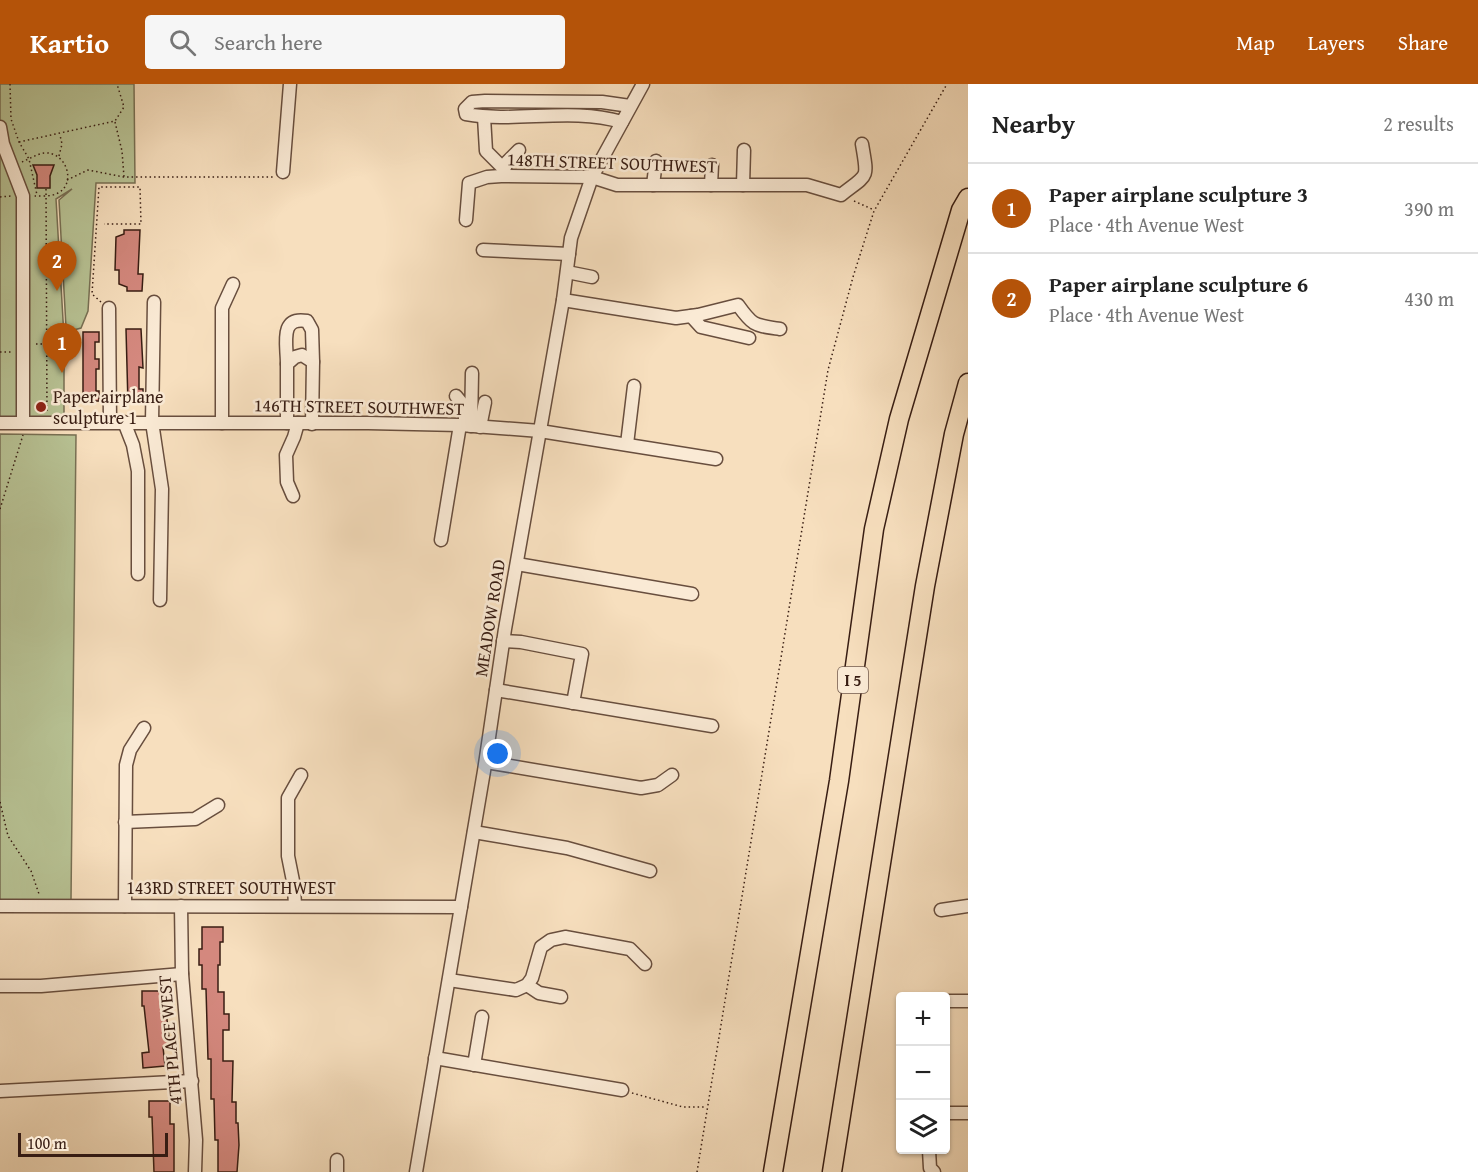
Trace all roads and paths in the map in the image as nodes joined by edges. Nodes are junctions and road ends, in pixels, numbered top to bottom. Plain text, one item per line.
1 (10, 84) edge
2 (117, 84) edge
3 (290, 84) edge
4 (642, 84) edge
5 (946, 84) edge
6 (630, 106) junction
7 (484, 117) junction
8 (115, 121) junction
9 (622, 122) junction
10 (0, 127) edge
11 (59, 133) junction
12 (19, 142) junction
13 (861, 144) dead end
14 (519, 150) dead end
15 (744, 150) dead end
16 (59, 157) junction
17 (29, 159) junction
18 (656, 162) dead end
19 (711, 165) dead end
20 (13, 167) junction
21 (283, 172) joint
22 (502, 172) junction
23 (124, 177) junction
24 (592, 177) junction
25 (67, 180) junction
26 (653, 185) junction
27 (711, 185) junction
28 (743, 185) junction
29 (46, 189) dead end
30 (841, 195) junction
31 (28, 196) dead end
32 (37, 196) junction
33 (46, 196) junction
34 (968, 198) edge
35 (874, 211) junction
36 (466, 220) dead end
37 (104, 224) dead end
38 (483, 250) dead end
39 (569, 254) junction
40 (567, 272) junction
41 (591, 277) dead end
42 (233, 284) dead end
43 (563, 300) junction
44 (154, 302) dead end
45 (109, 308) joint
46 (691, 316) junction
47 (780, 329) dead end
48 (749, 338) dead end
49 (0, 352) edge
50 (14, 352) dead end
51 (313, 362) junction
52 (287, 364) junction
53 (472, 373) dead end
54 (968, 382) edge
55 (634, 386) dead end
56 (456, 396) dead end
57 (485, 402) dead end
58 (46, 422) junction
59 (110, 422) junction
60 (124, 422) junction
61 (152, 422) junction
62 (0, 423) edge
63 (23, 423) junction
64 (222, 423) junction
65 (292, 423) junction
66 (312, 424) junction
67 (469, 426) junction
68 (540, 431) junction
69 (627, 444) junction
70 (716, 459) dead end
71 (293, 496) dead end
72 (0, 509) edge
73 (441, 540) dead end
74 (517, 564) junction
75 (138, 574) dead end
76 (692, 594) dead end
77 (160, 600) dead end
78 (503, 641) junction
79 (496, 690) junction
80 (573, 703) junction
81 (712, 726) dead end
82 (144, 728) dead end
83 (486, 762) junction
84 (301, 775) dead end
85 (672, 775) dead end
86 (0, 802) edge
87 (218, 806) dead end
88 (125, 822) junction
89 (474, 832) junction
90 (650, 872) dead end
91 (0, 906) edge
92 (44, 906) junction
93 (125, 906) junction
94 (182, 906) junction
95 (294, 906) junction
96 (968, 906) edge
97 (461, 907) junction
98 (941, 910) dead end
99 (645, 964) dead end
100 (182, 974) junction
101 (449, 980) junction
102 (527, 985) junction
103 (0, 986) edge
104 (561, 997) dead end
105 (950, 1001) edge
106 (968, 1001) edge
107 (482, 1017) dead end
108 (435, 1058) junction
109 (474, 1065) junction
110 (192, 1081) junction
111 (0, 1090) edge
112 (622, 1090) joint
113 (707, 1107) junction
114 (950, 1113) edge
115 (968, 1113) edge
116 (929, 1154) edge
117 (195, 1172) edge
118 (416, 1172) edge
119 (697, 1172) edge
120 (773, 1172) edge
121 (832, 1172) edge
122 (934, 1172) edge

1 - 12 path
2 - 8 path
3 - 21 street
4 - 6 street, MEADOW ROAD
5 - 35 path
6 - 7 street
6 - 9 street, MEADOW ROAD
7 - 9 street
7 - 22 street
8 - 11 path
8 - 23 path
9 - 24 street, MEADOW ROAD
10 - 20 street
11 - 12 path
11 - 16 path
12 - 17 path
13 - 30 street
14 - 22 street
15 - 28 street
16 - 17 path
16 - 25 path
17 - 20 path
17 - 32 path
18 - 26 street
19 - 27 street
20 - 63 street
21 - 23 path
22 - 24 street, 148TH STREET SOUTHWEST
22 - 36 street, 148TH STREET SOUTHWEST
23 - 25 path
24 - 26 street, 148TH STREET SOUTHWEST
24 - 39 street, MEADOW ROAD
25 - 33 path
26 - 27 street, 148TH STREET SOUTHWEST
27 - 28 street, 148TH STREET SOUTHWEST
28 - 30 street, 148TH STREET SOUTHWEST
29 - 33 path
30 - 35 path
31 - 32 path
32 - 33 path
33 - 58 path
34 - 120 highway, I 5
35 - 113 path
37 - 45 path
38 - 39 street
39 - 40 street, MEADOW ROAD
40 - 41 street
40 - 43 street, MEADOW ROAD
42 - 64 street
43 - 46 street
43 - 68 street, MEADOW ROAD
44 - 61 street
45 - 59 street
46 - 47 street
46 - 48 street
49 - 50 path
51 - 52 street
51 - 52 street
51 - 66 street
52 - 65 street
53 - 67 street
54 - 121 highway
55 - 69 street
56 - 67 street
57 - 67 street
58 - 59 street, 146TH STREET SOUTHWEST
58 - 63 street, 146TH STREET SOUTHWEST
59 - 60 street, 146TH STREET SOUTHWEST
60 - 61 street, 146TH STREET SOUTHWEST
60 - 75 street
61 - 64 street, 146TH STREET SOUTHWEST
61 - 77 street
62 - 63 street, 146TH STREET SOUTHWEST
63 - 72 path
64 - 65 street, 146TH STREET SOUTHWEST
65 - 66 street, 146TH STREET SOUTHWEST
65 - 71 street
66 - 67 street, 146TH STREET SOUTHWEST
67 - 68 street, 146TH STREET SOUTHWEST
67 - 73 street
68 - 69 street, 146TH STREET SOUTHWEST
68 - 74 street, MEADOW ROAD
69 - 70 street, 146TH STREET SOUTHWEST
74 - 76 street
74 - 78 street, MEADOW ROAD
78 - 79 street, MEADOW ROAD
78 - 80 street
79 - 80 street
79 - 83 street, MEADOW ROAD
80 - 81 street
82 - 88 street
83 - 85 street
83 - 89 street, MEADOW ROAD
84 - 95 street
86 - 92 path
87 - 88 street
88 - 93 street
89 - 90 street
89 - 97 street, MEADOW ROAD
91 - 92 street, 143RD STREET SOUTHWEST
92 - 93 street, 143RD STREET SOUTHWEST
93 - 94 street, 143RD STREET SOUTHWEST
94 - 95 street, 143RD STREET SOUTHWEST
94 - 100 street, 4TH PLACE WEST
95 - 97 street, 143RD STREET SOUTHWEST
96 - 98 street
97 - 101 street, MEADOW ROAD
99 - 102 street
100 - 103 street
100 - 110 street, 4TH PLACE WEST
101 - 102 street
101 - 108 street, MEADOW ROAD
102 - 104 street
105 - 106 street
107 - 109 street
108 - 109 street
108 - 118 street, MEADOW ROAD
109 - 112 street
110 - 111 street
110 - 117 street, 4TH PLACE WEST
112 - 113 path
113 - 119 path
114 - 115 street
116 - 122 street

